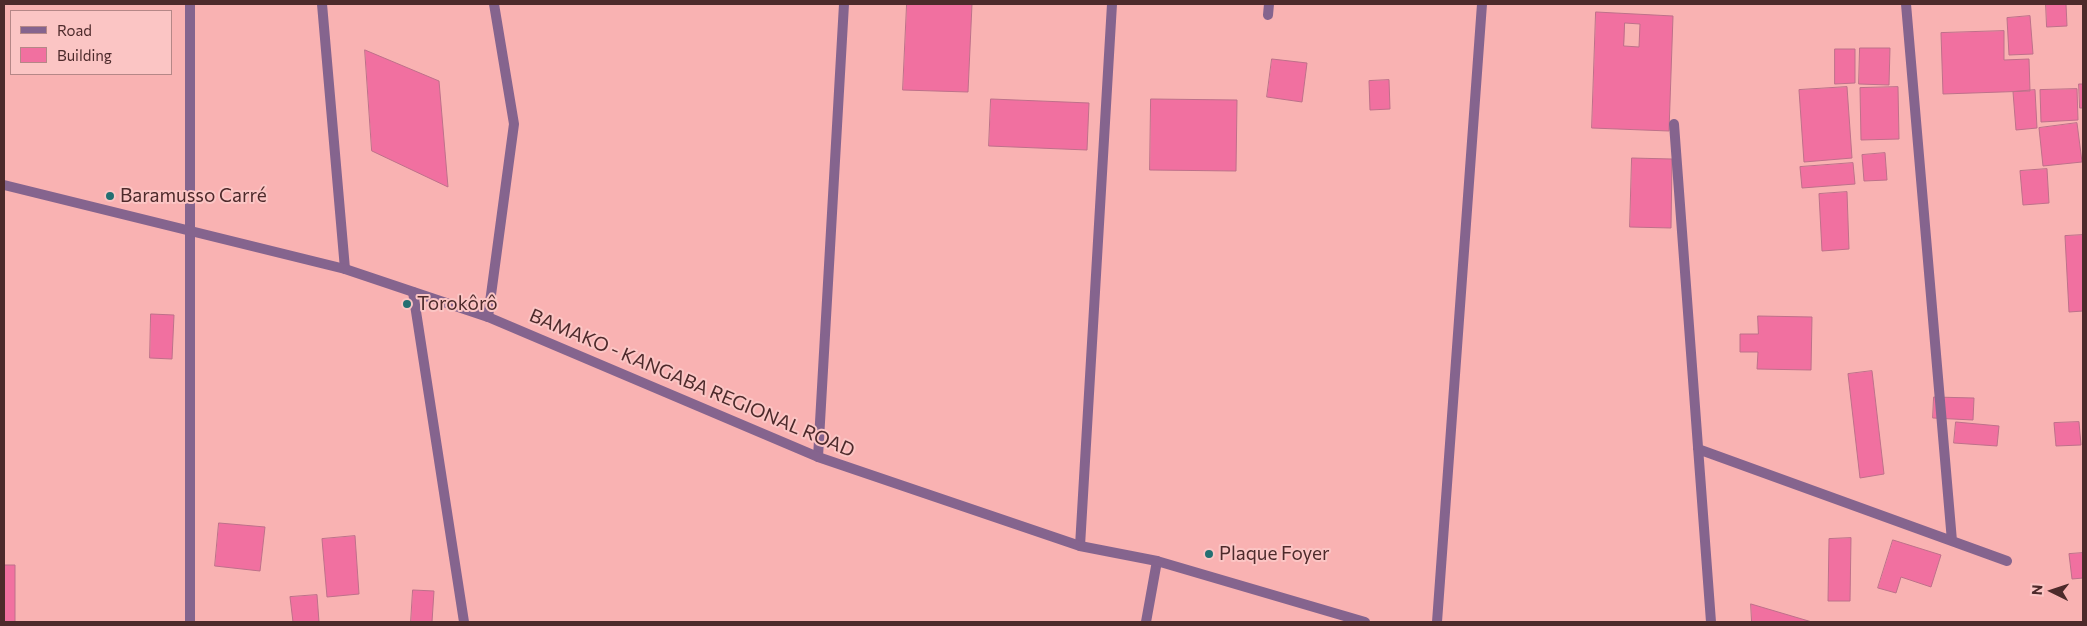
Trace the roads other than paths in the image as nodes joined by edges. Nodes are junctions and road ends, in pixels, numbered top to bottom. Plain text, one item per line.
1 (190, 4) edge
2 (322, 4) edge
3 (494, 4) edge
4 (844, 4) edge
5 (1112, 4) edge
6 (1268, 4) edge
7 (1482, 4) edge
8 (1906, 4) edge
9 (1268, 15) dead end
10 (1674, 124) dead end
11 (4, 185) edge
12 (189, 231) junction
13 (345, 269) junction
14 (413, 292) junction
15 (488, 317) junction
16 (1698, 449) junction
17 (818, 457) junction
18 (1952, 541) junction
19 (1080, 546) junction
20 (1157, 561) junction
21 (2007, 561) dead end
22 (190, 622) edge
23 (464, 622) edge
24 (1146, 622) edge
25 (1365, 622) edge
26 (1437, 622) edge
27 (1712, 622) edge

1 - 12 street
2 - 13 street
3 - 15 street
4 - 17 street
5 - 19 street
6 - 9 street
7 - 26 street
8 - 18 street
10 - 16 street
11 - 12 street, BAMAKO - KANGABA REGIONAL ROAD
12 - 13 street, BAMAKO - KANGABA REGIONAL ROAD
12 - 22 street
13 - 14 street, BAMAKO - KANGABA REGIONAL ROAD
14 - 15 street, BAMAKO - KANGABA REGIONAL ROAD
14 - 23 street
15 - 17 street, BAMAKO - KANGABA REGIONAL ROAD
16 - 18 street
16 - 27 street
17 - 19 street, BAMAKO - KANGABA REGIONAL ROAD
18 - 21 street
19 - 20 street, BAMAKO - KANGABA REGIONAL ROAD
20 - 24 street
20 - 25 street, BAMAKO - KANGABA REGIONAL ROAD

